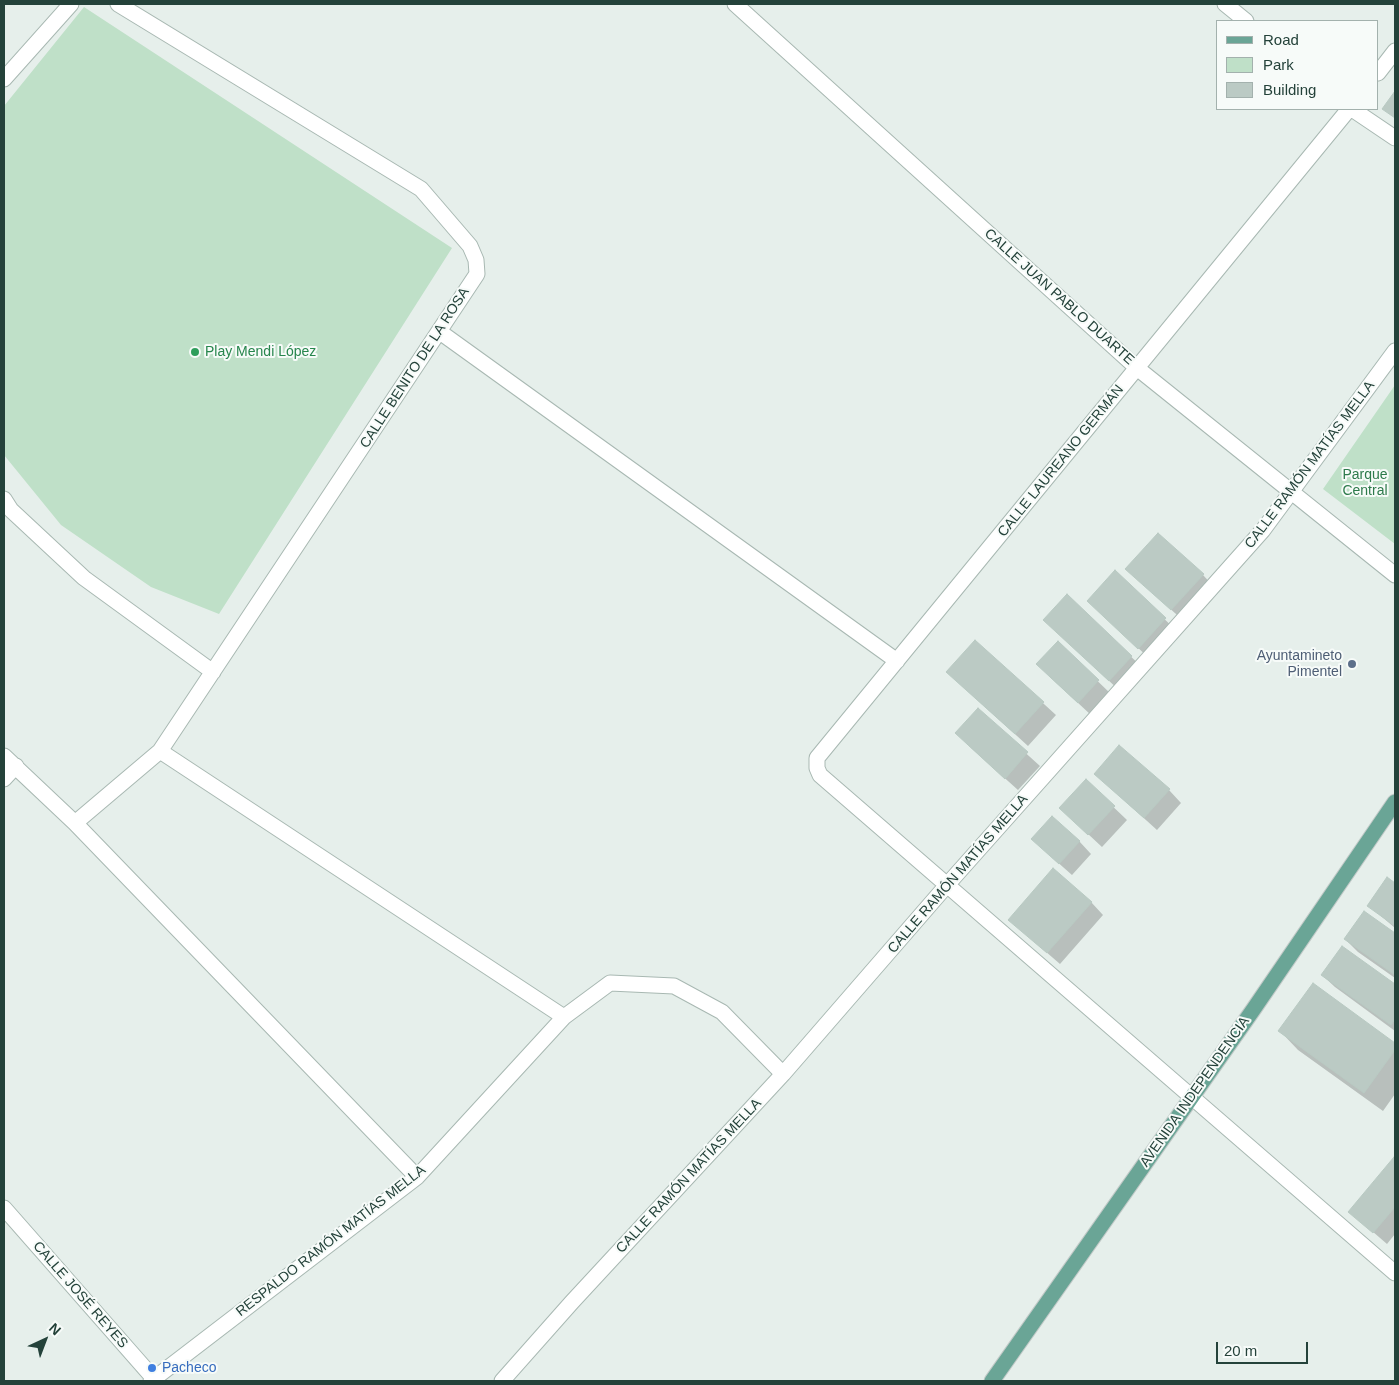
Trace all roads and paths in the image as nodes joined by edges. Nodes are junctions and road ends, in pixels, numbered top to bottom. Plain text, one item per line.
1 (71, 4) edge
2 (118, 4) edge
3 (735, 4) edge
4 (1225, 4) edge
5 (1245, 20) edge
6 (1395, 52) edge
7 (1379, 72) edge
8 (4, 79) edge
9 (1349, 110) edge
10 (1352, 110) edge
11 (1395, 138) edge
12 (440, 332) junction
13 (1395, 351) edge
14 (1137, 368) junction
15 (1290, 493) junction
16 (4, 500) edge
17 (1395, 575) edge
18 (897, 661) junction
19 (213, 672) junction
20 (160, 751) junction
21 (4, 756) edge
22 (16, 766) junction
23 (4, 779) edge
24 (1395, 802) edge
25 (75, 822) junction
26 (947, 885) junction
27 (564, 1016) junction
28 (784, 1074) junction
29 (1192, 1096) junction
30 (417, 1177) junction
31 (4, 1208) edge
32 (1395, 1273) edge
33 (511, 1378) edge
34 (153, 1380) edge
35 (992, 1381) edge

1 - 8 street
2 - 12 street, CALLE BENITO DE LA ROSA
3 - 14 street, CALLE JUAN PABLO DUARTE
4 - 5 street
6 - 7 street
9 - 14 street, CALLE LAUREANO GERMÁN
10 - 11 street
12 - 18 street
12 - 19 street, CALLE BENITO DE LA ROSA
13 - 15 street, CALLE RAMÓN MATÍAS MELLA
14 - 15 street, CALLE JUAN PABLO DUARTE
14 - 18 street, CALLE LAUREANO GERMÁN
15 - 17 street, CALLE JUAN PABLO DUARTE
15 - 26 street, CALLE RAMÓN MATÍAS MELLA
16 - 19 street
18 - 26 street, CALLE LAUREANO GERMÁN
19 - 20 street, CALLE BENITO DE LA ROSA
20 - 25 street, CALLE BENITO DE LA ROSA
20 - 27 street
21 - 22 street
22 - 23 street
22 - 25 street
24 - 29 main road, AVENIDA INDEPENDENCIA
25 - 30 street
26 - 28 street, CALLE RAMÓN MATÍAS MELLA
26 - 29 street
27 - 28 street, RESPALDO RAMÓN MATÍAS MELLA
27 - 30 street, RESPALDO RAMÓN MATÍAS MELLA
28 - 33 street, CALLE RAMÓN MATÍAS MELLA
29 - 32 street
29 - 35 main road, AVENIDA INDEPENDENCIA
30 - 34 street, RESPALDO RAMÓN MATÍAS MELLA
31 - 34 street, CALLE JOSÉ REYES

